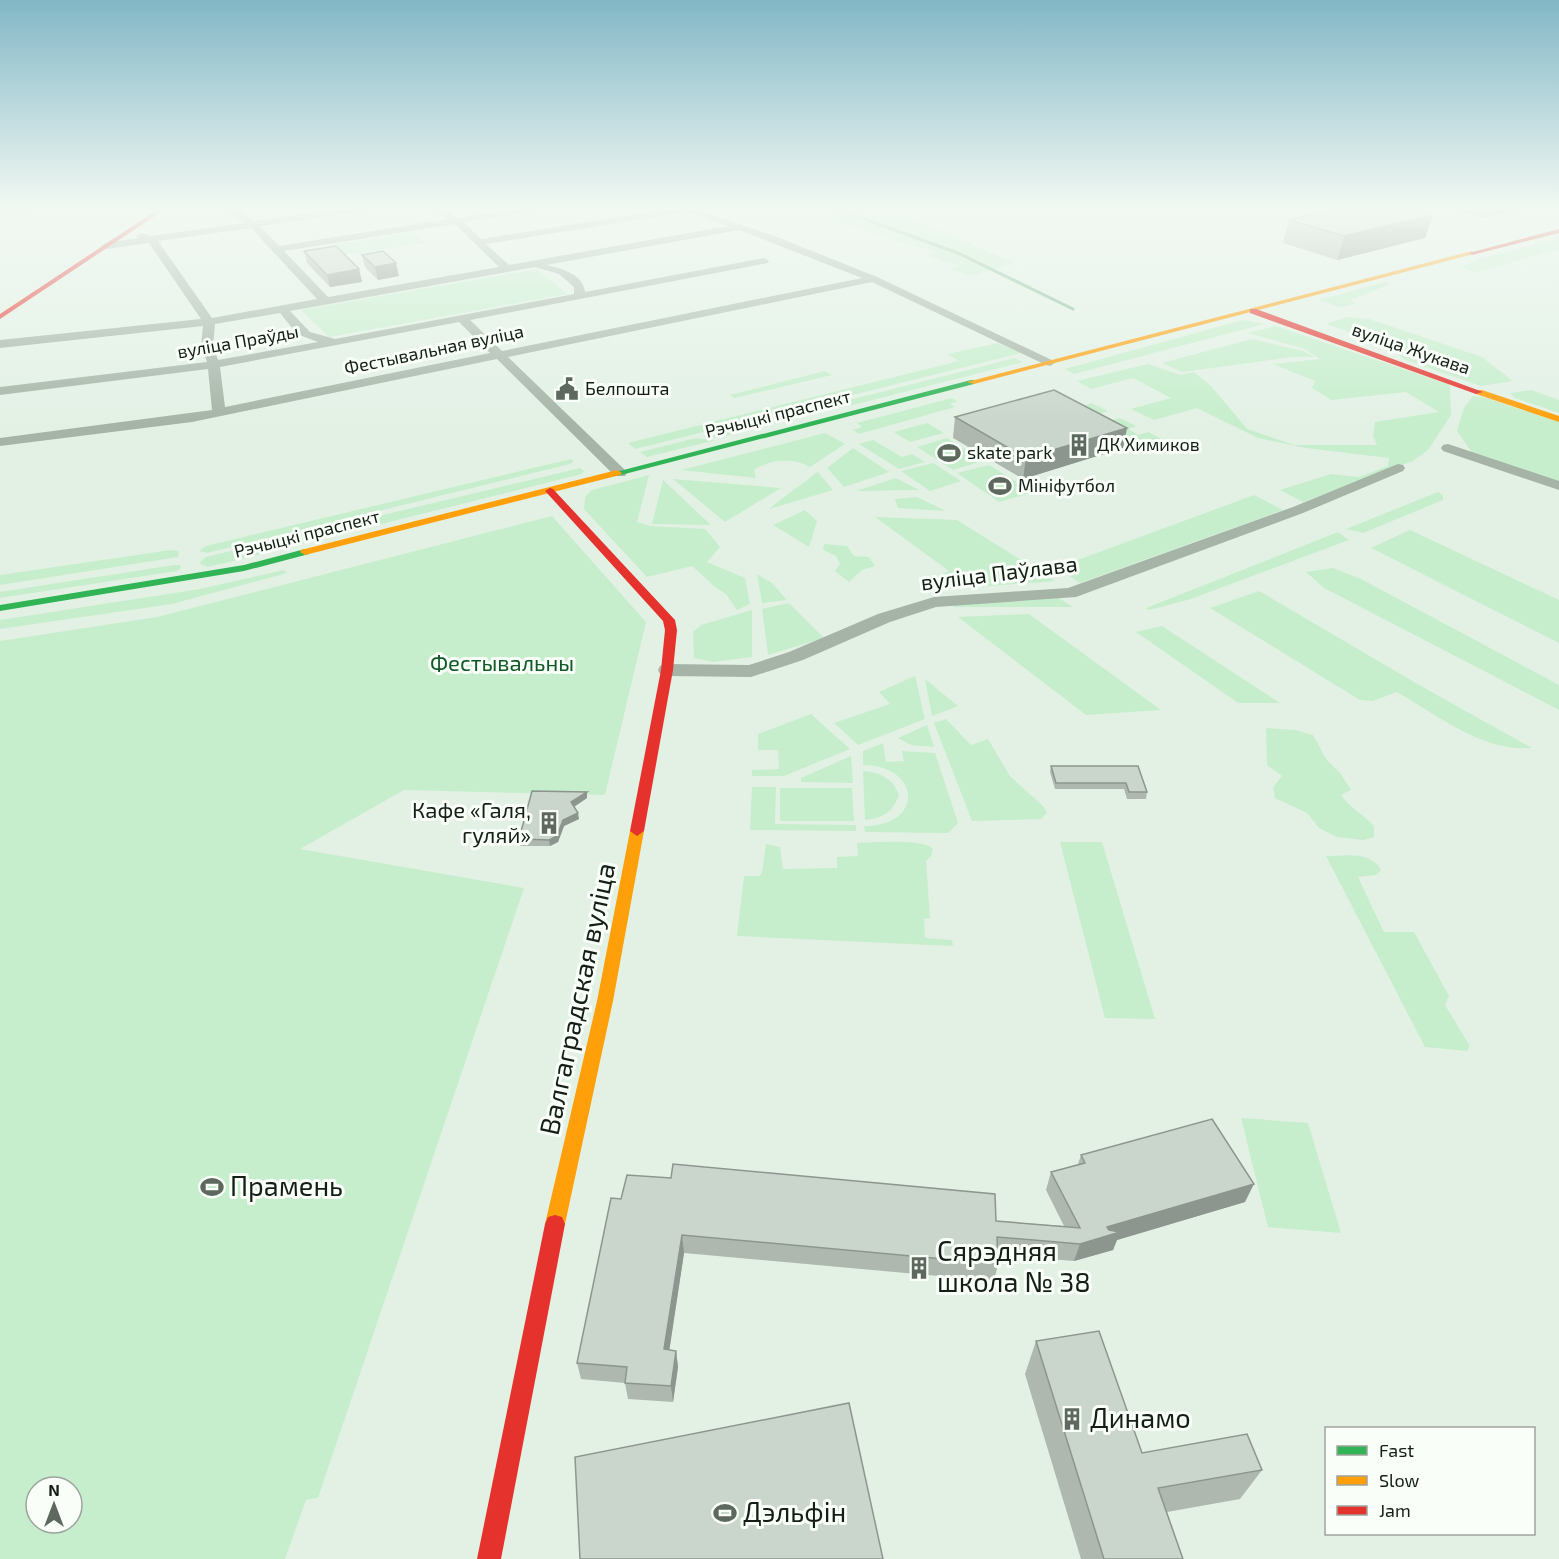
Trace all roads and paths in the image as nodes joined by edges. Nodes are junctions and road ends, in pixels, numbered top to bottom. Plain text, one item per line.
1 (57, 279) edge
2 (179, 279) edge
3 (304, 279) edge
4 (447, 279) edge
5 (571, 279) edge
6 (668, 279) edge
7 (873, 279) joint
8 (1376, 279) edge
9 (580, 295) junction
10 (325, 301) junction
11 (283, 309) junction
12 (1253, 311) junction
13 (0, 317) edge
14 (462, 319) junction
15 (209, 322) junction
16 (350, 339) junction
17 (0, 344) edge
18 (500, 355) junction
19 (1050, 362) junction
20 (214, 365) junction
21 (0, 391) edge
22 (219, 413) junction
23 (1559, 419) edge
24 (0, 442) edge
25 (1448, 448) dead end
26 (1398, 468) dead end
27 (620, 473) junction
28 (1559, 486) edge
29 (550, 491) junction
30 (0, 608) edge
31 (667, 670) junction
32 (489, 1559) edge

1 - 13 main road
2 - 15 street
3 - 10 street
4 - 10 street
5 - 9 street
6 - 9 street, вуліца Праўды
7 - 18 street, Фестывальная вуліца
7 - 19 street
8 - 12 main road, Рэчыцкі праспект
9 - 14 street, вуліца Праўды
10 - 11 street
11 - 15 street
11 - 16 street
12 - 19 main road, Рэчыцкі праспект
12 - 23 main road, вуліца Жукава
14 - 16 street, вуліца Праўды
14 - 18 street
15 - 17 street
15 - 20 street
16 - 20 street, вуліца Праўды
18 - 22 street, Фестывальная вуліца
18 - 27 street
19 - 27 main road, Рэчыцкі праспект
20 - 21 street, вуліца Праўды
20 - 22 street
22 - 24 street, Фестывальная вуліца
25 - 28 street
26 - 31 street, вуліца Паўлава
27 - 29 main road, Рэчыцкі праспект
29 - 30 main road, Рэчыцкі праспект
29 - 31 main road, Валгаградская вуліца
31 - 32 main road, Валгаградская вуліца

